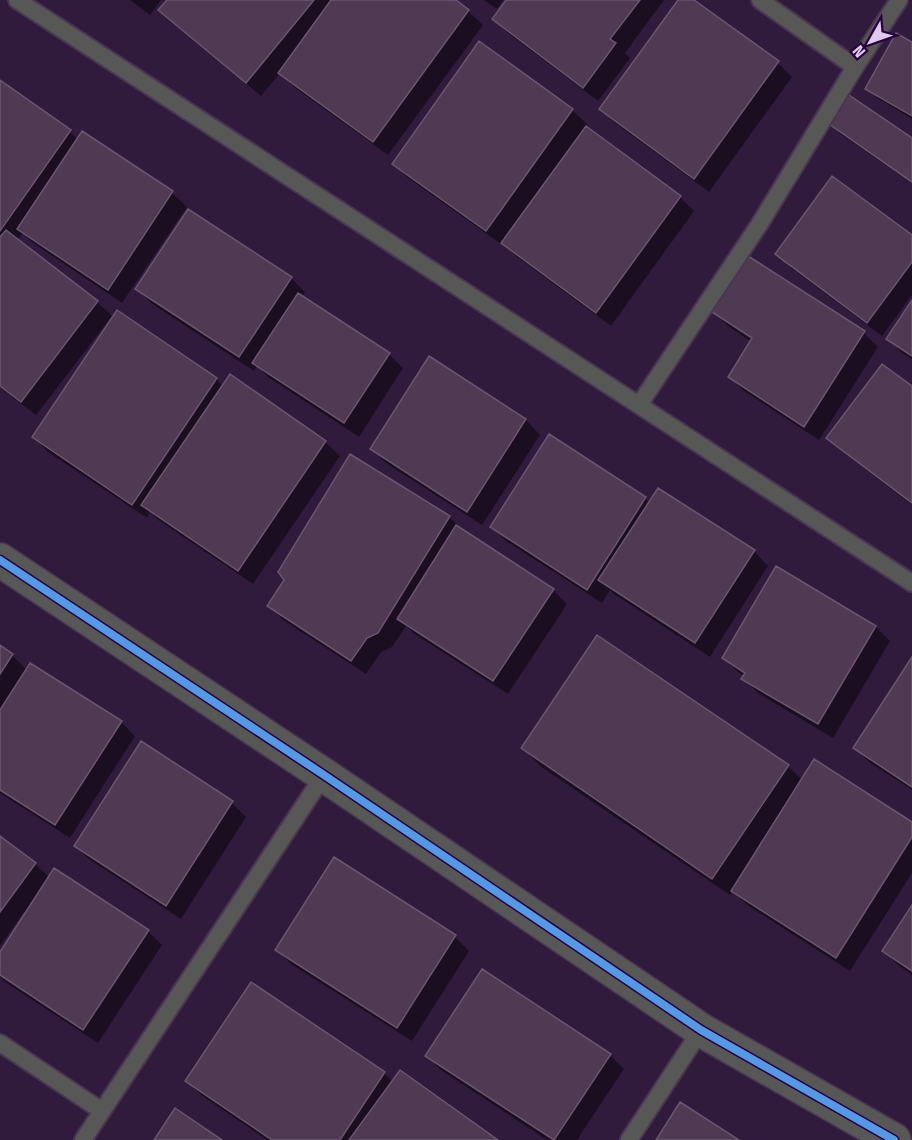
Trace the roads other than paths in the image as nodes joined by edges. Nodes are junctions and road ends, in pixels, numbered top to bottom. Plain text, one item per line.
1 (17, 0) edge
2 (760, 0) edge
3 (899, 0) edge
4 (855, 66) junction
5 (639, 405) junction
6 (0, 560) edge
7 (912, 583) edge
8 (324, 775) junction
9 (701, 1030) junction
10 (0, 1043) edge
11 (102, 1111) junction
12 (83, 1140) edge
13 (629, 1140) edge
14 (894, 1140) edge

1 - 5 lane
2 - 4 lane
3 - 4 lane
4 - 5 lane
5 - 7 lane
6 - 8 street
8 - 9 street
8 - 11 lane
9 - 13 lane
9 - 14 street
10 - 11 lane
11 - 12 lane

